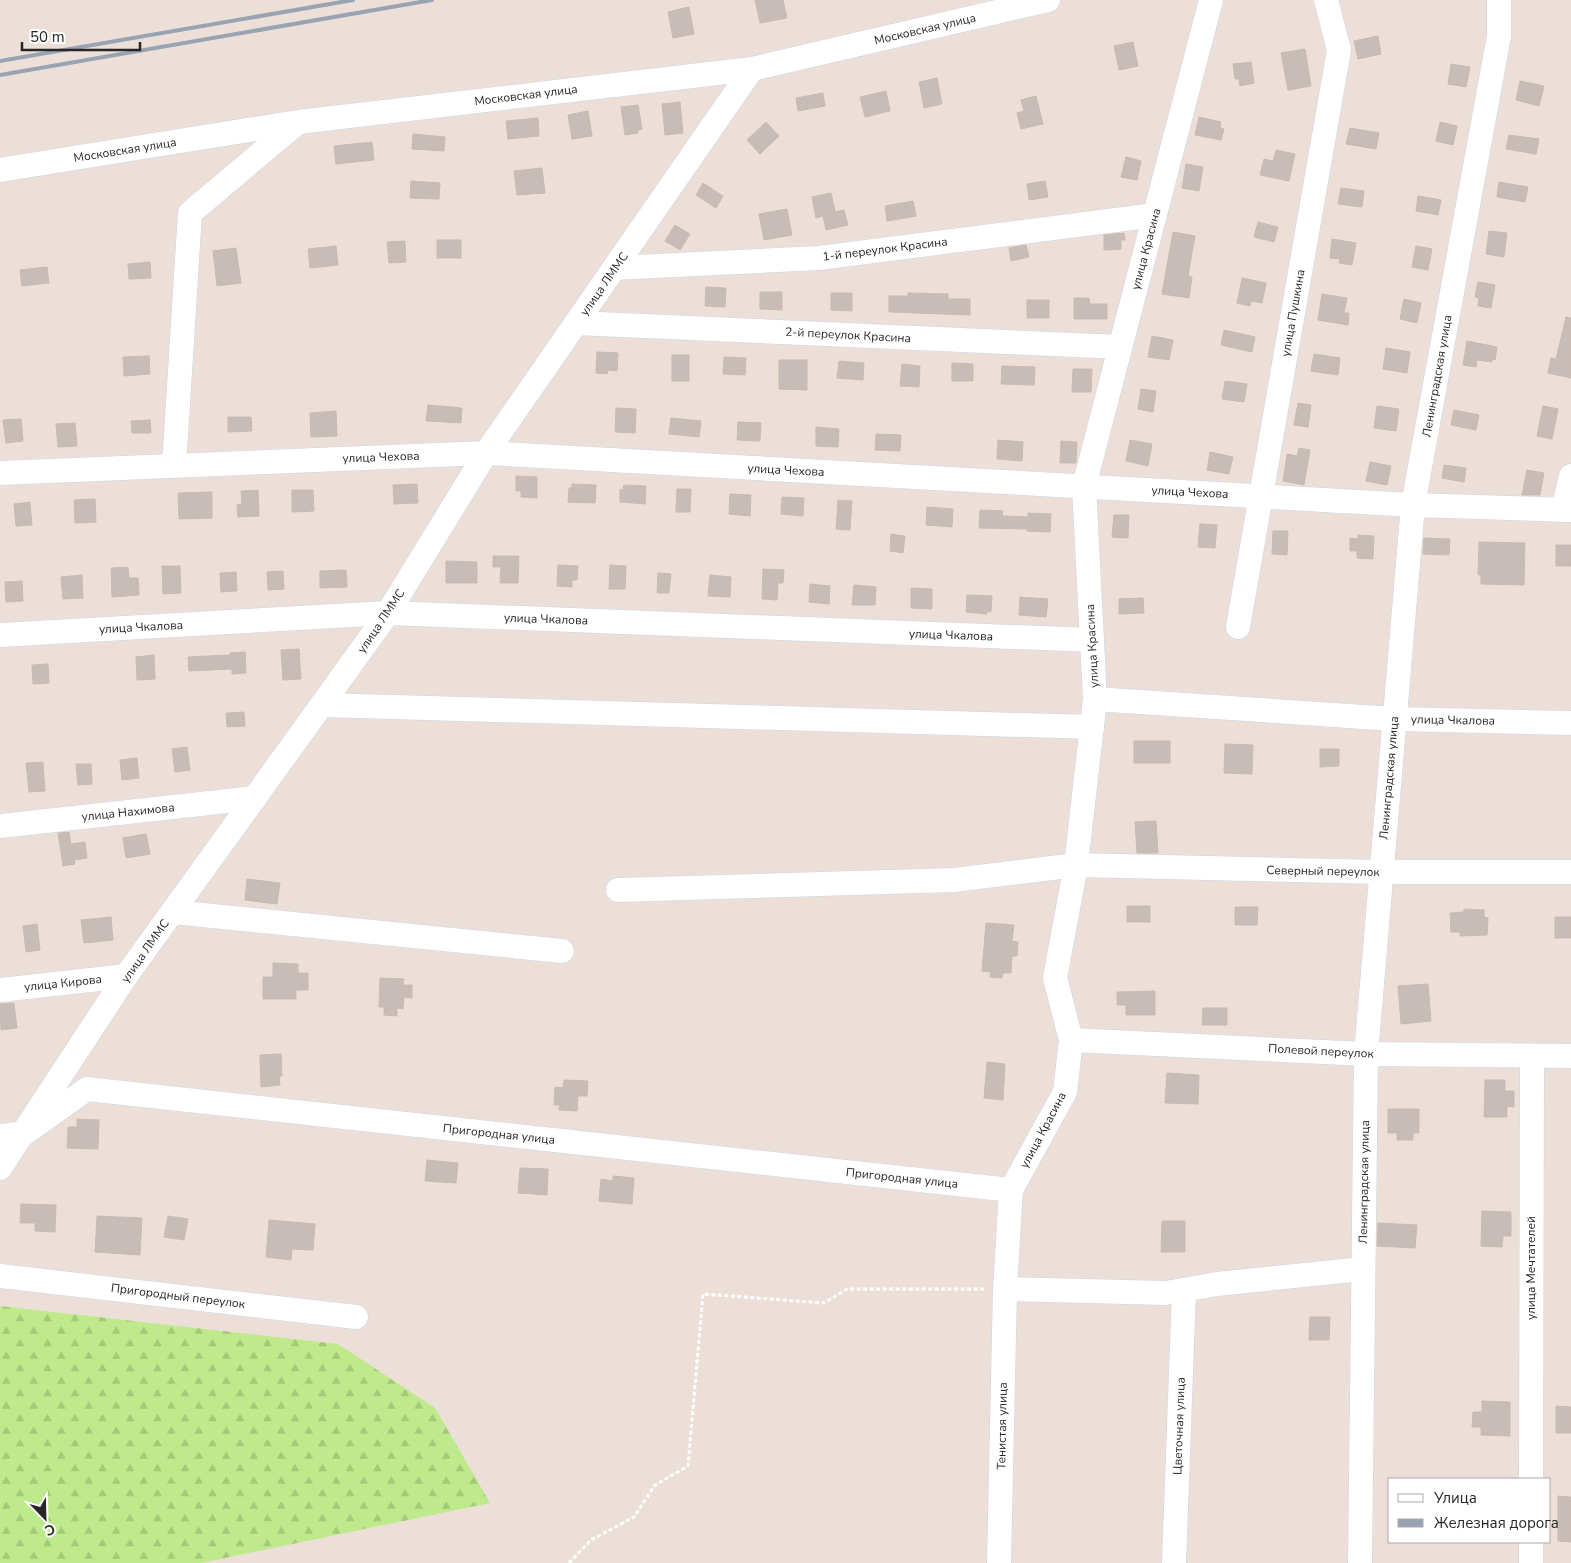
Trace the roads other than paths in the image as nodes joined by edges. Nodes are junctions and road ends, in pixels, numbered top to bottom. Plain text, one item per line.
1 (1048, 0) edge
2 (1211, 0) edge
3 (1326, 0) edge
4 (1499, 0) edge
5 (752, 69) junction
6 (298, 122) junction
7 (0, 170) edge
8 (1155, 214) junction
9 (614, 268) junction
10 (576, 323) junction
11 (1120, 347) junction
12 (486, 453) junction
13 (174, 466) junction
14 (0, 473) edge
15 (1571, 476) edge
16 (1084, 486) junction
17 (1261, 496) junction
18 (1413, 505) junction
19 (1567, 510) edge
20 (388, 613) junction
21 (1238, 627) dead end
22 (0, 635) edge
23 (1092, 640) junction
24 (1095, 698) junction
25 (322, 705) junction
26 (1394, 719) junction
27 (1571, 723) edge
28 (1092, 727) junction
29 (255, 798) junction
30 (0, 826) edge
31 (1076, 865) junction
32 (1381, 872) junction
33 (1571, 872) edge
34 (618, 890) dead end
35 (173, 912) junction
36 (562, 951) dead end
37 (126, 976) junction
38 (0, 990) edge
39 (1071, 1040) junction
40 (1366, 1054) junction
41 (1571, 1056) edge
42 (1532, 1057) junction
43 (25, 1133) junction
44 (0, 1136) edge
45 (0, 1168) edge
46 (1011, 1190) junction
47 (1363, 1269) junction
48 (0, 1276) edge
49 (1005, 1288) junction
50 (1184, 1290) junction
51 (356, 1317) dead end
52 (1531, 1478) edge
53 (1531, 1543) edge
54 (999, 1563) edge
55 (1174, 1563) edge
56 (1360, 1563) edge
57 (1532, 1563) edge

1 - 5 street, Московская улица
2 - 8 street, улица Красина
3 - 17 street, улица Пушкина
4 - 18 street, Ленинградская улица
5 - 6 street, Московская улица
5 - 9 street, улица ЛММС
6 - 7 street, Московская улица
6 - 13 street
8 - 9 street, 1-й переулок Красина
8 - 11 street, улица Красина
9 - 10 street, улица ЛММС
10 - 11 street, 2-й переулок Красина
10 - 12 street, улица ЛММС
11 - 16 street, улица Красина
12 - 13 street, улица Чехова
12 - 16 street, улица Чехова
12 - 20 street, улица ЛММС
13 - 14 street, улица Чехова
15 - 19 street
16 - 17 street, улица Чехова
16 - 23 street, улица Красина
17 - 18 street, улица Чехова
17 - 21 street, улица Пушкина
18 - 19 street, улица Чехова
18 - 26 street, Ленинградская улица
20 - 22 street, улица Чкалова
20 - 23 street, улица Чкалова
20 - 25 street, улица ЛММС
23 - 24 street, улица Красина
24 - 26 street, улица Чкалова
24 - 28 street, улица Красина
25 - 28 street
25 - 29 street, улица ЛММС
26 - 27 street, улица Чкалова
26 - 32 street, Ленинградская улица
28 - 31 street, улица Красина
29 - 30 street, улица Нахимова
29 - 35 street, улица ЛММС
31 - 32 street, Северный переулок
31 - 34 street, Северный переулок
31 - 39 street, улица Красина
32 - 33 street, Северный переулок
32 - 40 street, Ленинградская улица
35 - 36 street
35 - 37 street, улица ЛММС
37 - 38 street, улица Кирова
37 - 43 street, улица ЛММС
39 - 40 street, Полевой переулок
39 - 46 street, улица Красина
40 - 42 street, Полевой переулок
40 - 47 street, Ленинградская улица
41 - 42 street, Полевой переулок
42 - 52 street, улица Мечтателей
43 - 44 street, Пригородная улица
43 - 45 street, улица ЛММС
43 - 46 street, Пригородная улица
46 - 49 street, улица Красина
47 - 50 street
47 - 56 street, Ленинградская улица
48 - 51 street, Пригородный переулок
49 - 50 street
49 - 54 street, Тенистая улица
50 - 55 street, Цветочная улица
53 - 57 street

